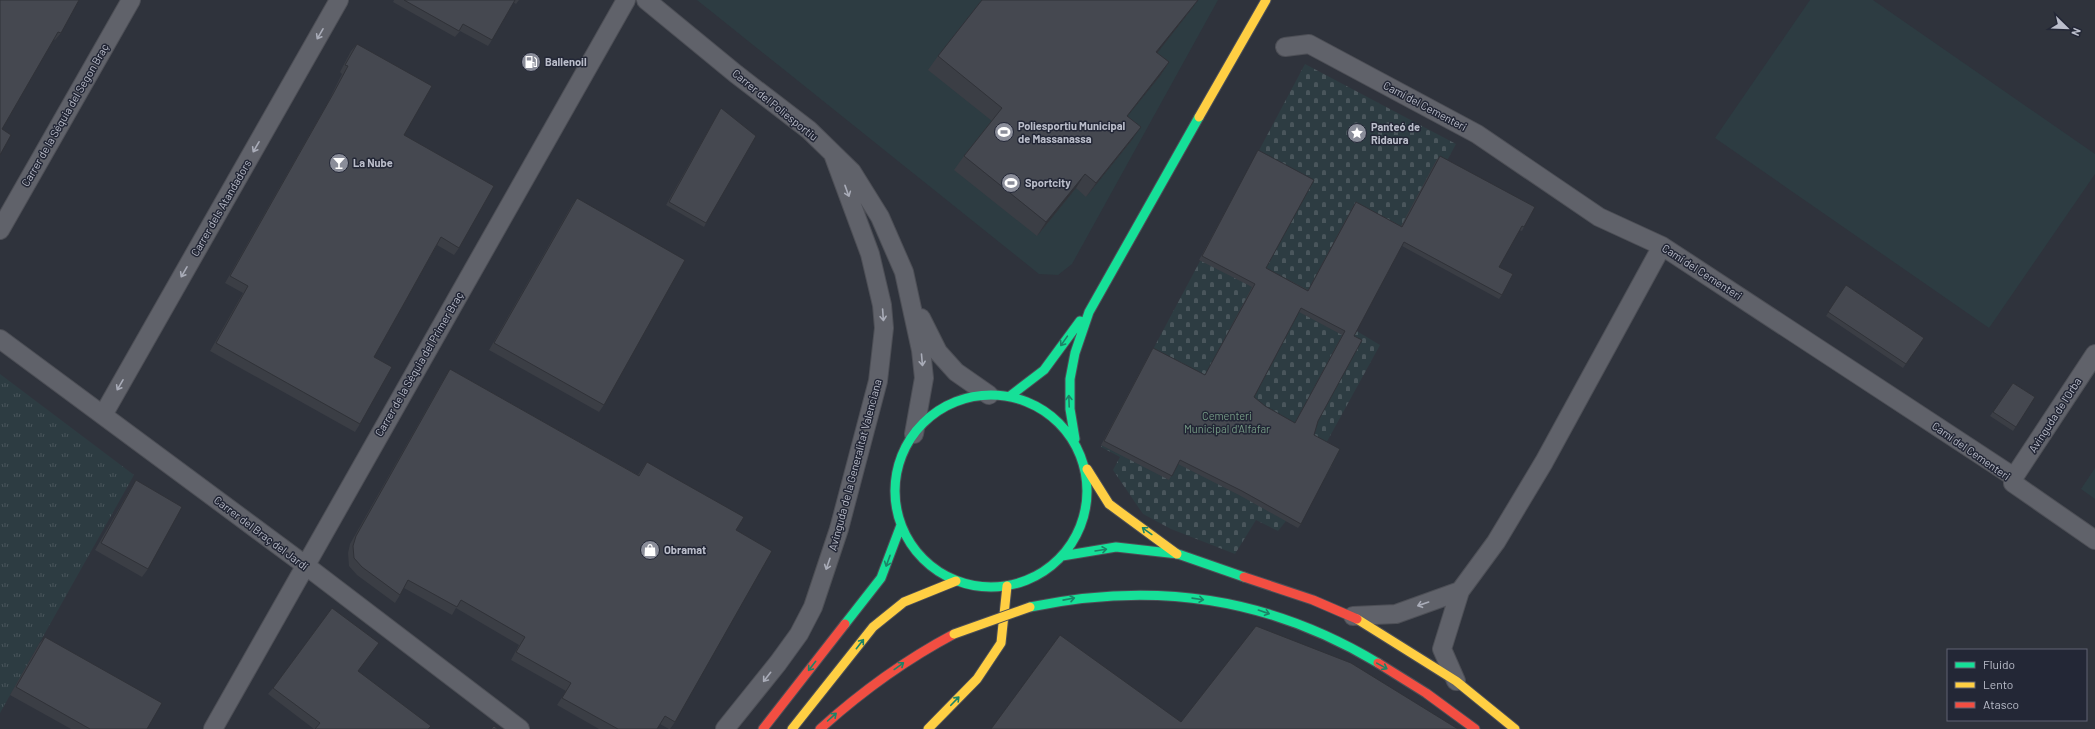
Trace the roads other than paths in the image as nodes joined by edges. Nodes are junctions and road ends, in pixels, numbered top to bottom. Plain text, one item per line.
1 (131, 0) edge
2 (339, 0) edge
3 (626, 0) edge
4 (646, 0) edge
5 (1266, 0) edge
6 (1285, 47) dead end
7 (834, 154) junction
8 (0, 230) edge
9 (1662, 246) junction
10 (910, 294) junction
11 (1089, 312) junction
12 (0, 339) edge
13 (2095, 354) edge
14 (989, 395) junction
15 (1010, 396) junction
16 (103, 415) junction
17 (914, 434) junction
18 (1075, 439) junction
19 (1084, 462) junction
20 (2014, 477) junction
21 (901, 524) junction
22 (2095, 540) edge
23 (1178, 554) junction
24 (1062, 556) junction
25 (305, 565) junction
26 (956, 581) junction
27 (1007, 586) junction
28 (1460, 591) junction
29 (1353, 616) junction
30 (1456, 681) junction
31 (213, 729) edge
32 (520, 729) edge
33 (725, 729) edge
34 (763, 729) edge
35 (792, 729) edge
36 (820, 729) edge
37 (928, 729) edge
38 (1475, 729) edge
39 (1515, 729) edge

1 - 8 street, Carrer de la Séquia del Segon Braç
2 -> 16 street, Carrer dels Atandadors
3 - 25 street, Carrer de la Séquia del Primer Braç
4 - 7 street, Carrer del Poliesportiu
5 - 11 street
6 - 9 street, Camí del Cementeri
7 - 10 street, Carrer del Poliesportiu
7 -> 33 street, Avinguda de la Generalitat Valenciana
9 - 20 street, Camí del Cementeri
9 - 28 street
10 - 14 street, Carrer del Poliesportiu
10 -> 17 street, Carrer del Poliesportiu
11 -> 15 street
18 -> 11 street
12 - 16 street, Carrer del Braç del Jardí
13 - 20 street, Avinguda de l'Orba
14 - 15 street
14 - 17 street
15 - 18 street
16 - 25 street, Carrer del Braç del Jardí
17 - 21 street
18 - 19 street
23 -> 19 street
19 - 24 street
20 - 22 street, Camí del Cementeri
21 - 26 street
21 -> 34 street
24 -> 23 street
23 - 29 street
24 - 27 street
25 - 31 street, Carrer de la Séquia del Primer Braç
25 - 32 street, Carrer del Braç del Jardí
26 - 27 street
35 -> 26 street
37 -> 27 street
28 -> 29 street
28 - 30 street
29 - 30 street
30 - 39 street
36 -> 38 street, bridge

